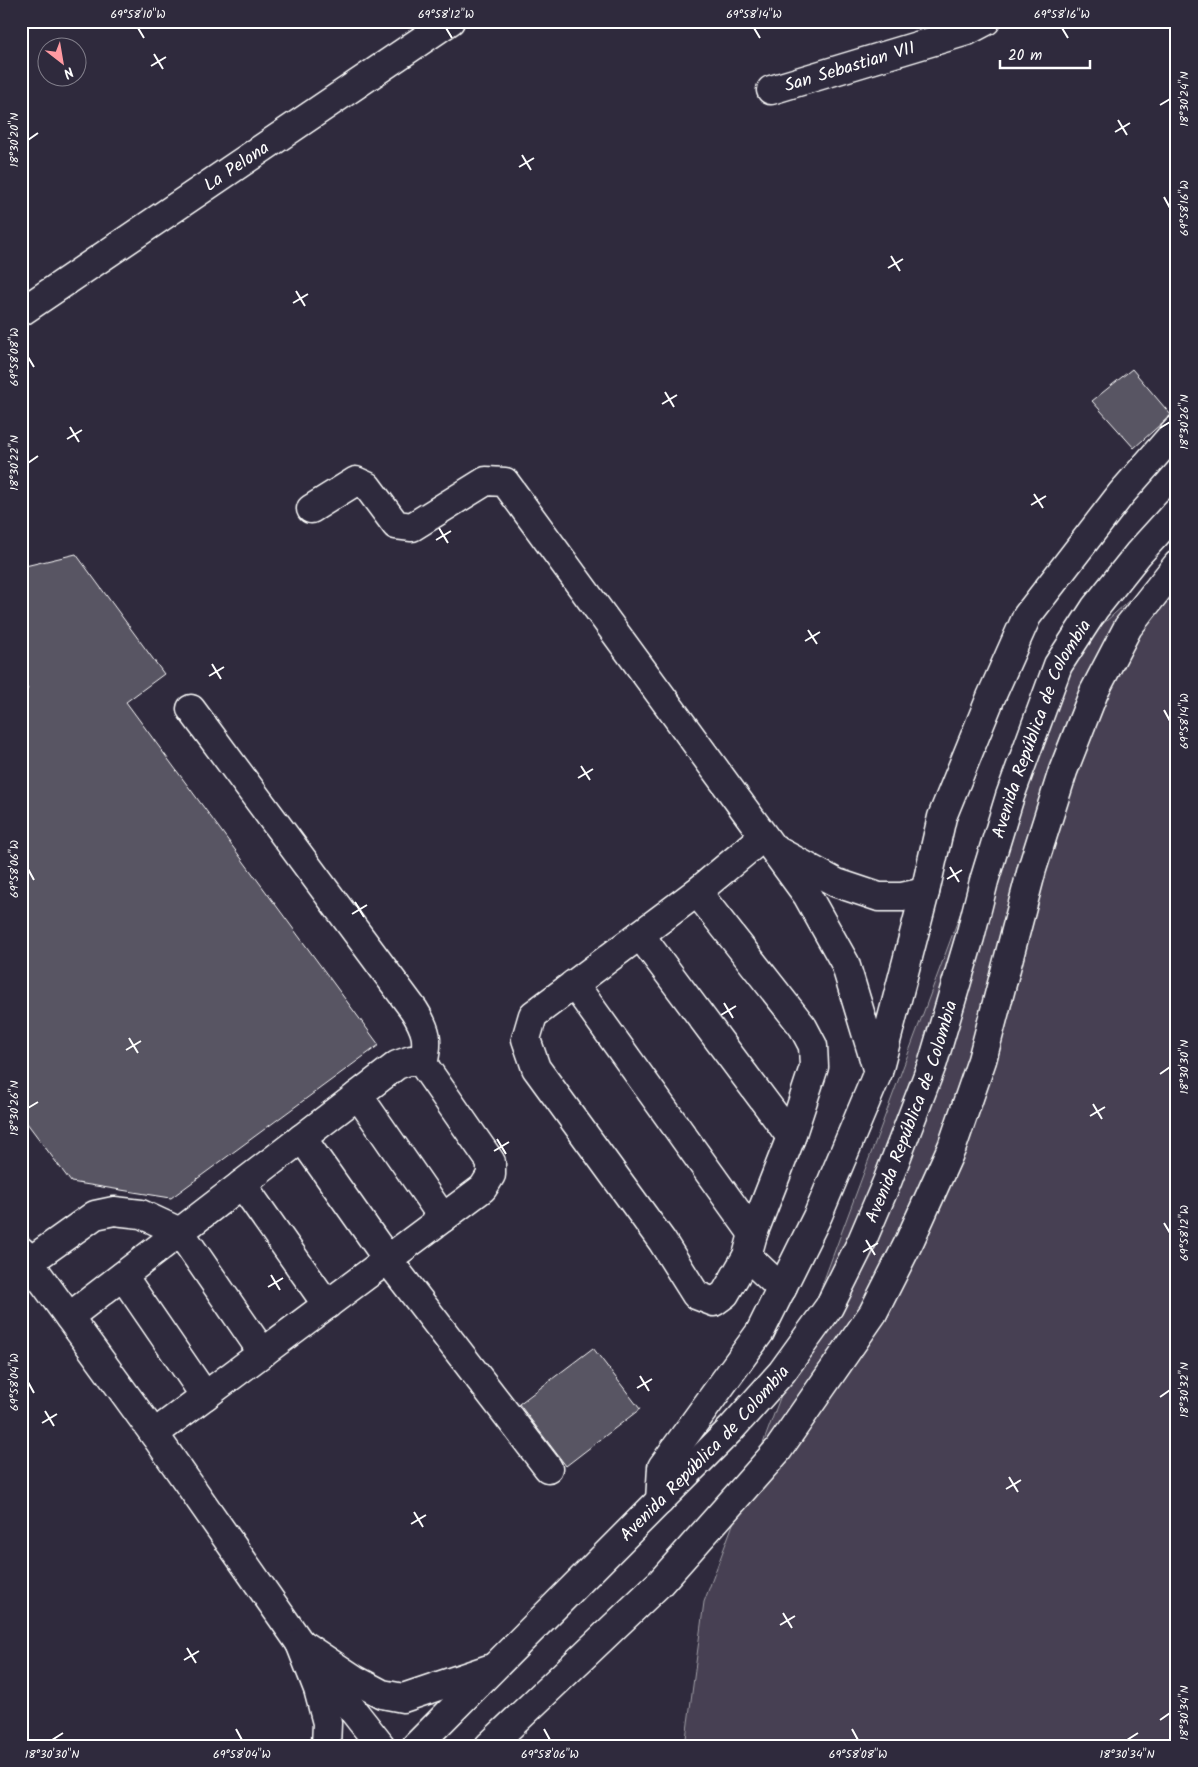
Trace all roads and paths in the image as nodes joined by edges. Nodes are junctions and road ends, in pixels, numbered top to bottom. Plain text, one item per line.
1 (450, 21) edge
2 (986, 21) edge
3 (771, 90) dead end
4 (21, 312) edge
5 (1177, 430) edge
6 (311, 509) dead end
7 (1177, 511) edge
8 (1177, 565) edge
9 (191, 709) dead end
10 (766, 841) junction
11 (697, 892) junction
12 (925, 892) junction
13 (640, 934) junction
14 (574, 984) junction
15 (423, 1064) junction
16 (878, 1072) junction
17 (358, 1095) junction
18 (302, 1138) junction
19 (791, 1138) junction
20 (242, 1184) junction
21 (443, 1218) junction
22 (180, 1232) junction
23 (750, 1245) junction
24 (25, 1257) edge
25 (388, 1260) junction
26 (123, 1276) junction
27 (782, 1289) junction
28 (327, 1305) junction
29 (69, 1317) junction
30 (263, 1353) junction
31 (205, 1396) junction
32 (154, 1434) junction
33 (548, 1468) dead end
34 (660, 1501) junction
35 (300, 1643) junction
36 (496, 1667) junction
37 (326, 1746) edge
38 (381, 1746) edge
39 (416, 1746) edge
40 (489, 1746) edge

1 - 4 main road, La Pelona
2 - 3 main road, San Sebastian VII
5 - 12 main road
6 - 10 main road
7 - 34 main road, Avenida República de Colombia
8 - 40 main road, Avenida República de Colombia
9 - 15 main road
10 - 11 main road
10 - 12 main road
10 - 16 main road
11 - 13 main road
11 - 19 main road
12 - 16 main road
13 - 14 main road
13 - 19 main road
14 - 23 main road
14 - 23 main road
15 - 17 main road
15 - 21 main road
16 - 27 main road
17 - 18 main road
17 - 21 main road
18 - 20 main road
18 - 25 main road
19 - 23 main road
20 - 22 main road
20 - 28 main road
21 - 25 main road
22 - 24 main road
22 - 26 main road
22 - 30 main road
23 - 27 main road
24 - 29 main road
25 - 28 main road
25 - 33 main road
26 - 29 main road
26 - 31 main road
27 - 34 main road
28 - 30 main road
29 - 32 main road
30 - 31 main road
31 - 32 main road
32 - 35 main road
34 - 36 main road, Avenida República de Colombia
35 - 36 main road
35 - 37 main road
35 - 38 main road
36 - 39 main road, Avenida República de Colombia

